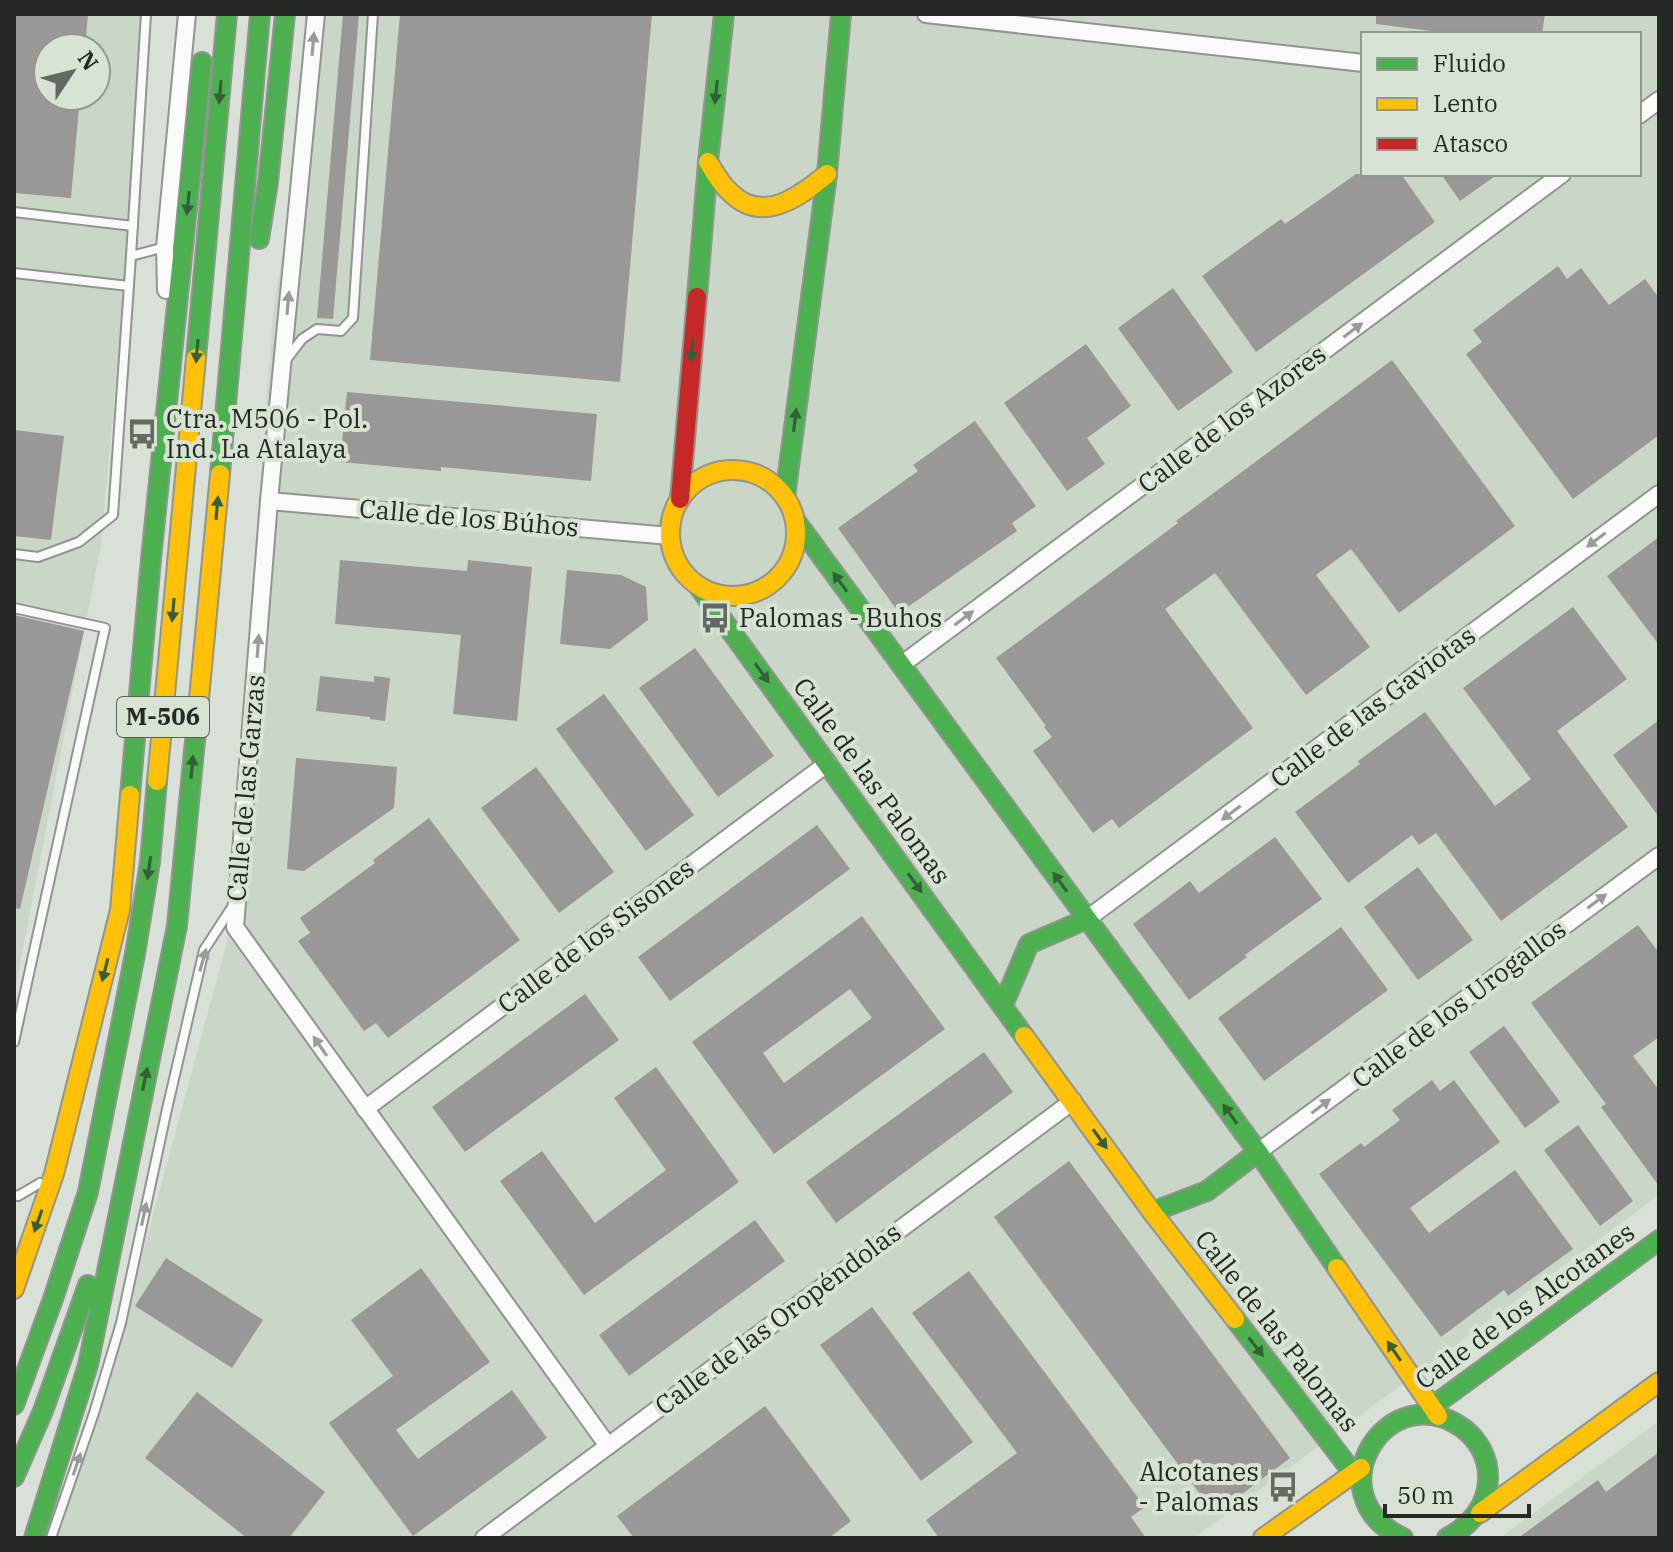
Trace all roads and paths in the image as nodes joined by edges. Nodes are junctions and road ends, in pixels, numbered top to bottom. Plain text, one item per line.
1 (146, 14) edge
2 (187, 14) edge
3 (227, 14) edge
4 (260, 14) edge
5 (285, 14) edge
6 (316, 14) edge
7 (373, 14) edge
8 (724, 14) edge
9 (841, 14) edge
10 (926, 14) edge
11 (204, 44) dead end
12 (1361, 63) edge
13 (1659, 100) edge
14 (1641, 114) edge
15 (708, 162) junction
16 (827, 174) junction
17 (1559, 176) edge
18 (14, 212) edge
19 (133, 226) junction
20 (165, 247) junction
21 (131, 256) junction
22 (14, 273) edge
23 (129, 286) junction
24 (282, 363) junction
25 (229, 377) junction
26 (1659, 494) edge
27 (785, 497) junction
28 (680, 499) junction
29 (269, 501) junction
30 (795, 520) junction
31 (670, 536) junction
32 (14, 554) edge
33 (151, 559) junction
34 (699, 587) junction
35 (14, 608) edge
36 (901, 665) junction
37 (828, 763) junction
38 (1659, 856) edge
39 (238, 896) junction
40 (1087, 919) junction
41 (1003, 1005) junction
42 (14, 1042) edge
43 (1073, 1101) junction
44 (365, 1109) junction
45 (1258, 1152) junction
46 (130, 1156) junction
47 (54, 1174) junction
48 (14, 1195) edge
49 (1152, 1212) junction
50 (1659, 1240) edge
51 (15, 1282) edge
52 (1659, 1382) edge
53 (14, 1405) edge
54 (1431, 1412) junction
55 (608, 1446) junction
56 (1358, 1474) junction
57 (14, 1477) edge
58 (1478, 1515) junction
59 (1457, 1536) edge
60 (34, 1538) edge
61 (51, 1538) edge
62 (484, 1538) edge
63 (1263, 1538) edge
64 (1403, 1538) edge

1 - 19 lane
2 - 20 street
3 -> 53 main road, M-506
4 - 25 main road, M-506
5 - 25 main road
24 -> 6 street, Calle de las Garzas
7 - 24 lane
8 -> 15 main road
9 - 16 main road
10 - 12 street
11 -> 33 main road
13 - 14 street
15 - 16 main road
15 -> 28 main road
27 -> 16 main road
36 -> 17 street, Calle de los Azores
18 - 19 lane
19 - 21 lane
20 - 21 lane
20 - 33 street
21 - 23 lane
22 - 23 lane
23 - 32 lane
24 - 29 street, Calle de las Garzas
46 -> 25 main road, M-506
26 -> 40 street, Calle de las Gaviotas
27 - 28 main road
27 - 30 main road
28 - 31 main road
29 - 31 street, Calle de los Búhos
39 -> 29 street, Calle de las Garzas
30 - 34 main road
36 -> 30 main road
31 - 34 main road
33 -> 47 main road
34 -> 37 main road, Calle de las Palomas
35 - 42 lane
40 -> 36 main road
37 -> 41 main road, Calle de las Palomas
37 - 44 street, Calle de los Sisones
45 -> 38 street, Calle de los Urogallos
44 -> 39 street, Calle de las Garzas
61 -> 39 lane
40 - 41 main road
45 -> 40 main road
41 - 43 main road, Calle de las Palomas
43 -> 49 main road, Calle de las Palomas
43 - 55 street, Calle de las Oropéndolas
44 - 55 street, Calle de las Garzas
45 - 49 main road, Calle de las Palomas
54 -> 45 main road
46 - 57 main road, M-506
46 - 60 main road
47 - 48 lane
47 -> 51 main road
49 -> 56 main road, Calle de las Palomas
50 - 54 main road, Calle de los Alcotanes
52 - 58 main road
54 - 56 main road, Calle de los Alcotanes
54 - 58 main road
55 - 62 street, Calle de las Oropéndolas
56 - 63 main road
56 - 64 main road, Calle de las Palomas
58 - 59 main road

